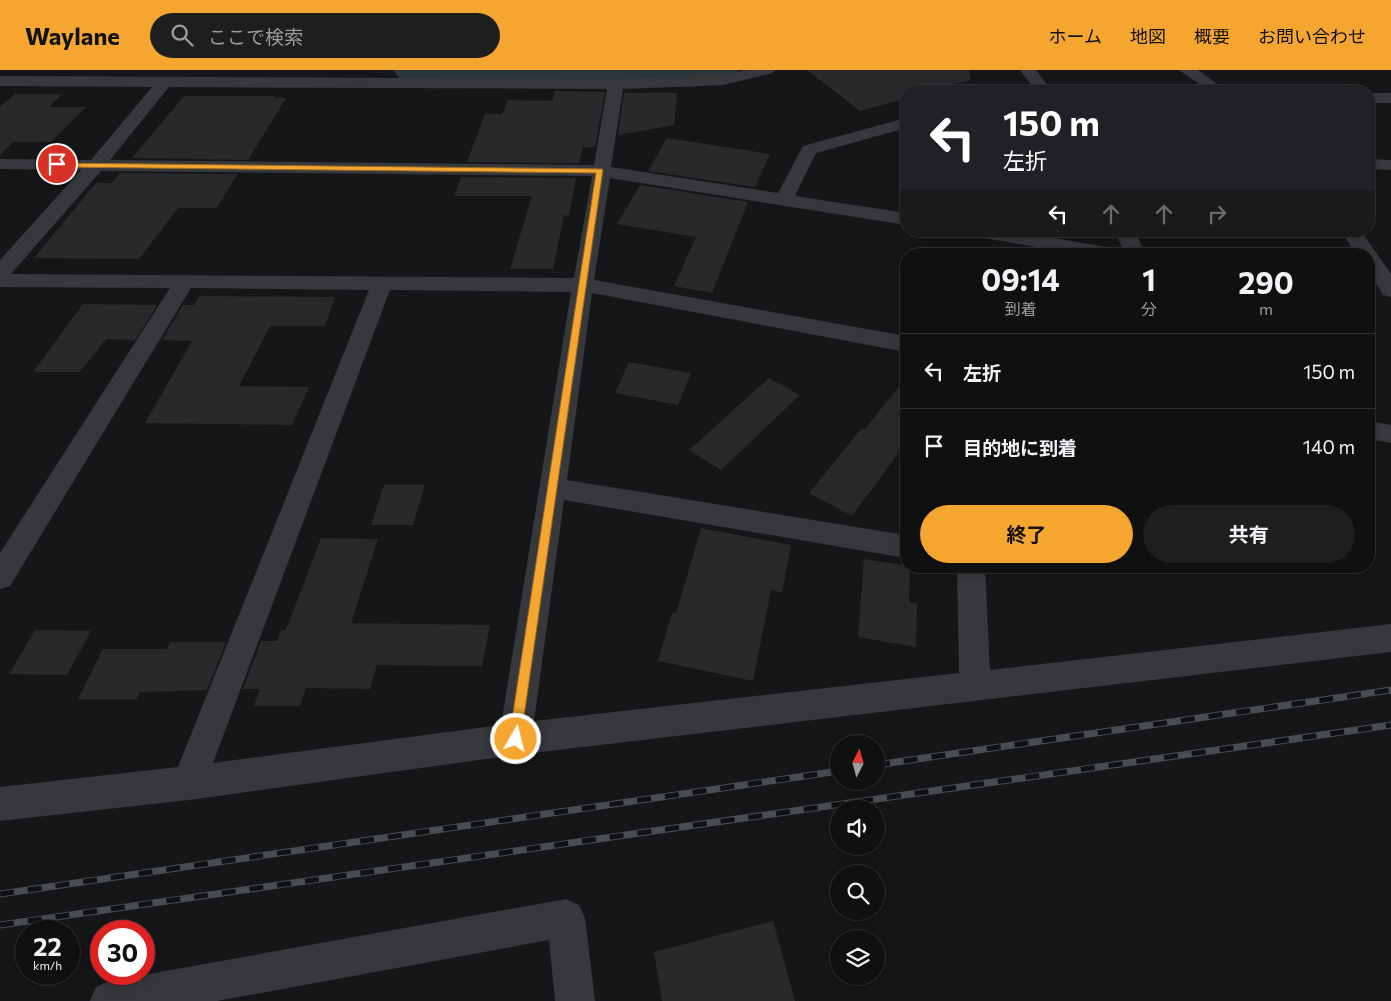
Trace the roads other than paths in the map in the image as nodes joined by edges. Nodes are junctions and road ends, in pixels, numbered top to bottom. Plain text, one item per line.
1 (767, 70) edge
2 (1028, 70) edge
3 (1187, 70) edge
4 (0, 81) edge
5 (164, 82) junction
6 (616, 84) junction
7 (1039, 85) edge
8 (1210, 85) edge
9 (1375, 98) edge
10 (1391, 98) edge
11 (900, 125) edge
12 (0, 164) edge
13 (1375, 164) edge
14 (96, 165) junction
15 (1391, 165) edge
16 (600, 171) junction
17 (784, 200) junction
18 (900, 219) edge
19 (1014, 237) edge
20 (1355, 237) edge
21 (1080, 248) edge
22 (1362, 248) edge
23 (1375, 266) edge
24 (0, 273) edge
25 (0, 280) edge
26 (185, 281) junction
27 (382, 284) junction
28 (583, 285) junction
29 (1391, 290) edge
30 (900, 343) edge
31 (1375, 431) edge
32 (1391, 434) edge
33 (552, 488) junction
34 (900, 546) edge
35 (971, 573) edge
36 (0, 577) edge
37 (1391, 638) edge
38 (975, 685) junction
39 (516, 739) junction
40 (189, 783) junction
41 (0, 804) edge
42 (110, 1001) edge
43 (575, 1001) edge

1 - 6 street
2 - 7 street
3 - 8 street
4 - 5 street
5 - 6 street
5 - 14 street
6 - 16 street
9 - 10 street
11 - 17 street
12 - 14 street
13 - 15 street
14 - 16 street
14 - 24 street
16 - 17 street
16 - 28 street
17 - 18 street
19 - 21 street
20 - 22 street
23 - 29 street
25 - 26 street
26 - 27 street
26 - 36 street
27 - 28 street
27 - 40 street
28 - 30 street
28 - 33 street
31 - 32 street
33 - 34 street
33 - 39 street
35 - 38 street
37 - 38 street
38 - 39 street
39 - 40 street
40 - 41 street
42 - 43 street

